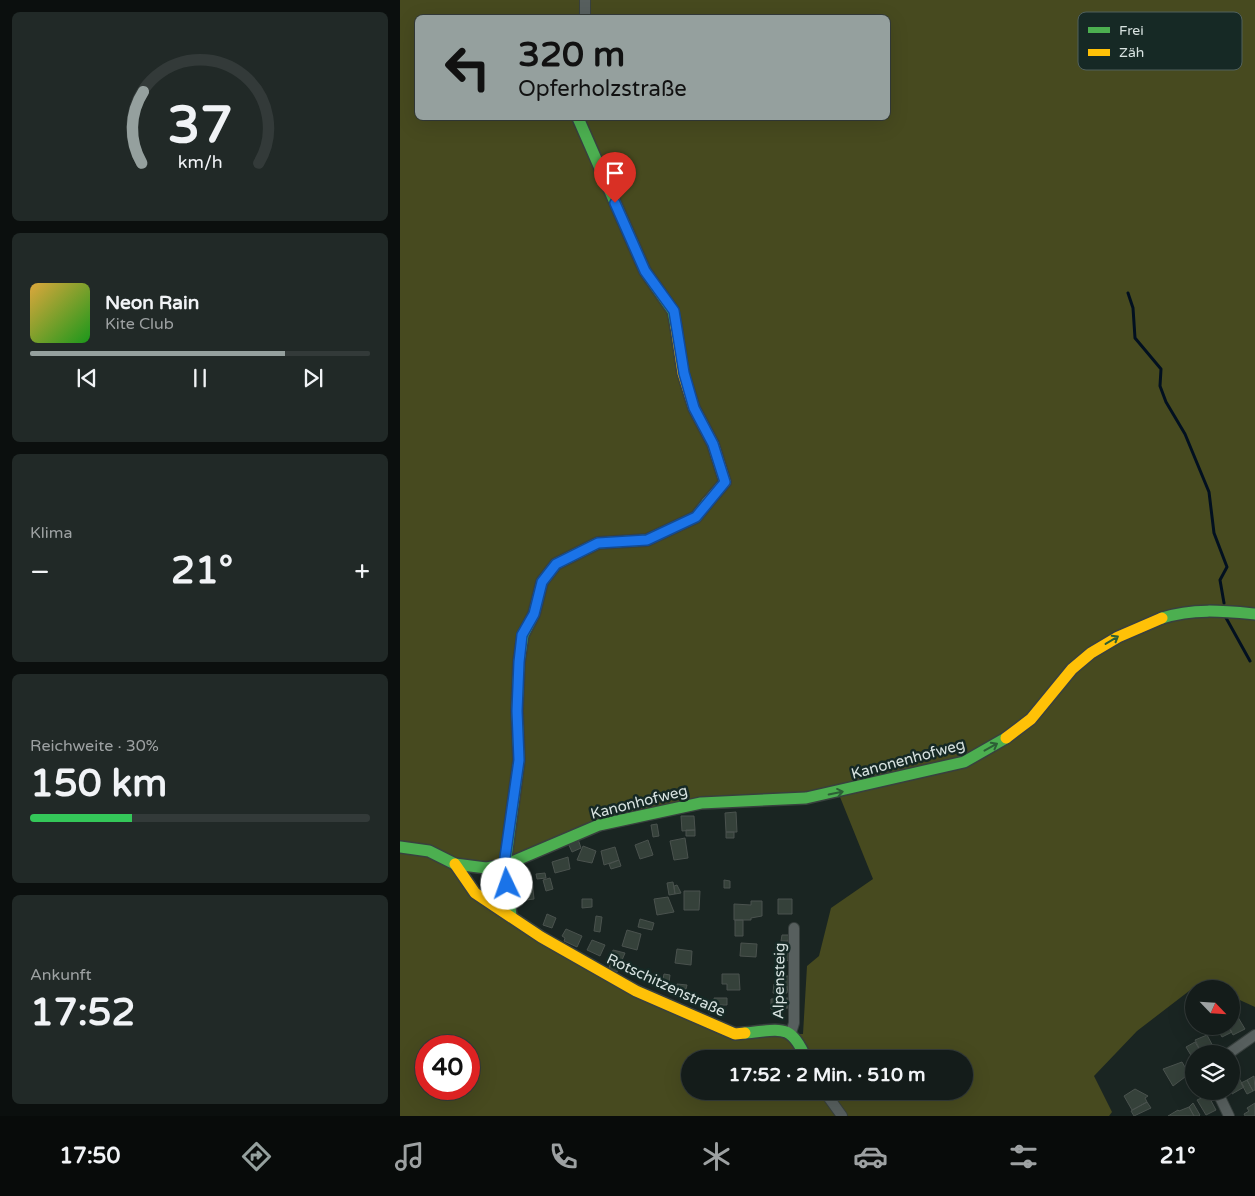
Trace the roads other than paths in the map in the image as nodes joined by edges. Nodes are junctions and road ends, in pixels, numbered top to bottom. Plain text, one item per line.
1 (585, 0) edge
2 (584, 15) edge
3 (579, 120) edge
4 (1255, 614) edge
5 (788, 798) joint
6 (400, 847) edge
7 (455, 864) junction
8 (504, 865) junction
9 (511, 916) junction
10 (794, 928) dead end
11 (791, 1033) junction
12 (1255, 1035) edge
13 (1240, 1046) edge
14 (802, 1050) edge
15 (830, 1100) edge
16 (1222, 1100) edge
17 (842, 1116) edge
18 (1229, 1116) edge

1 - 2 street
3 - 8 street
5 -> 4 street, Kanonenhofweg
5 - 8 street, Kanonhofweg
6 - 7 street, Kanonhofweg
7 - 8 street, Kanonhofweg
7 - 9 street, Kanonhofweg
8 - 9 street
9 - 11 street, Rotschitzenstraße
10 - 11 street, Alpensteig
11 - 14 street
12 - 13 street
15 - 17 street
16 - 18 street

